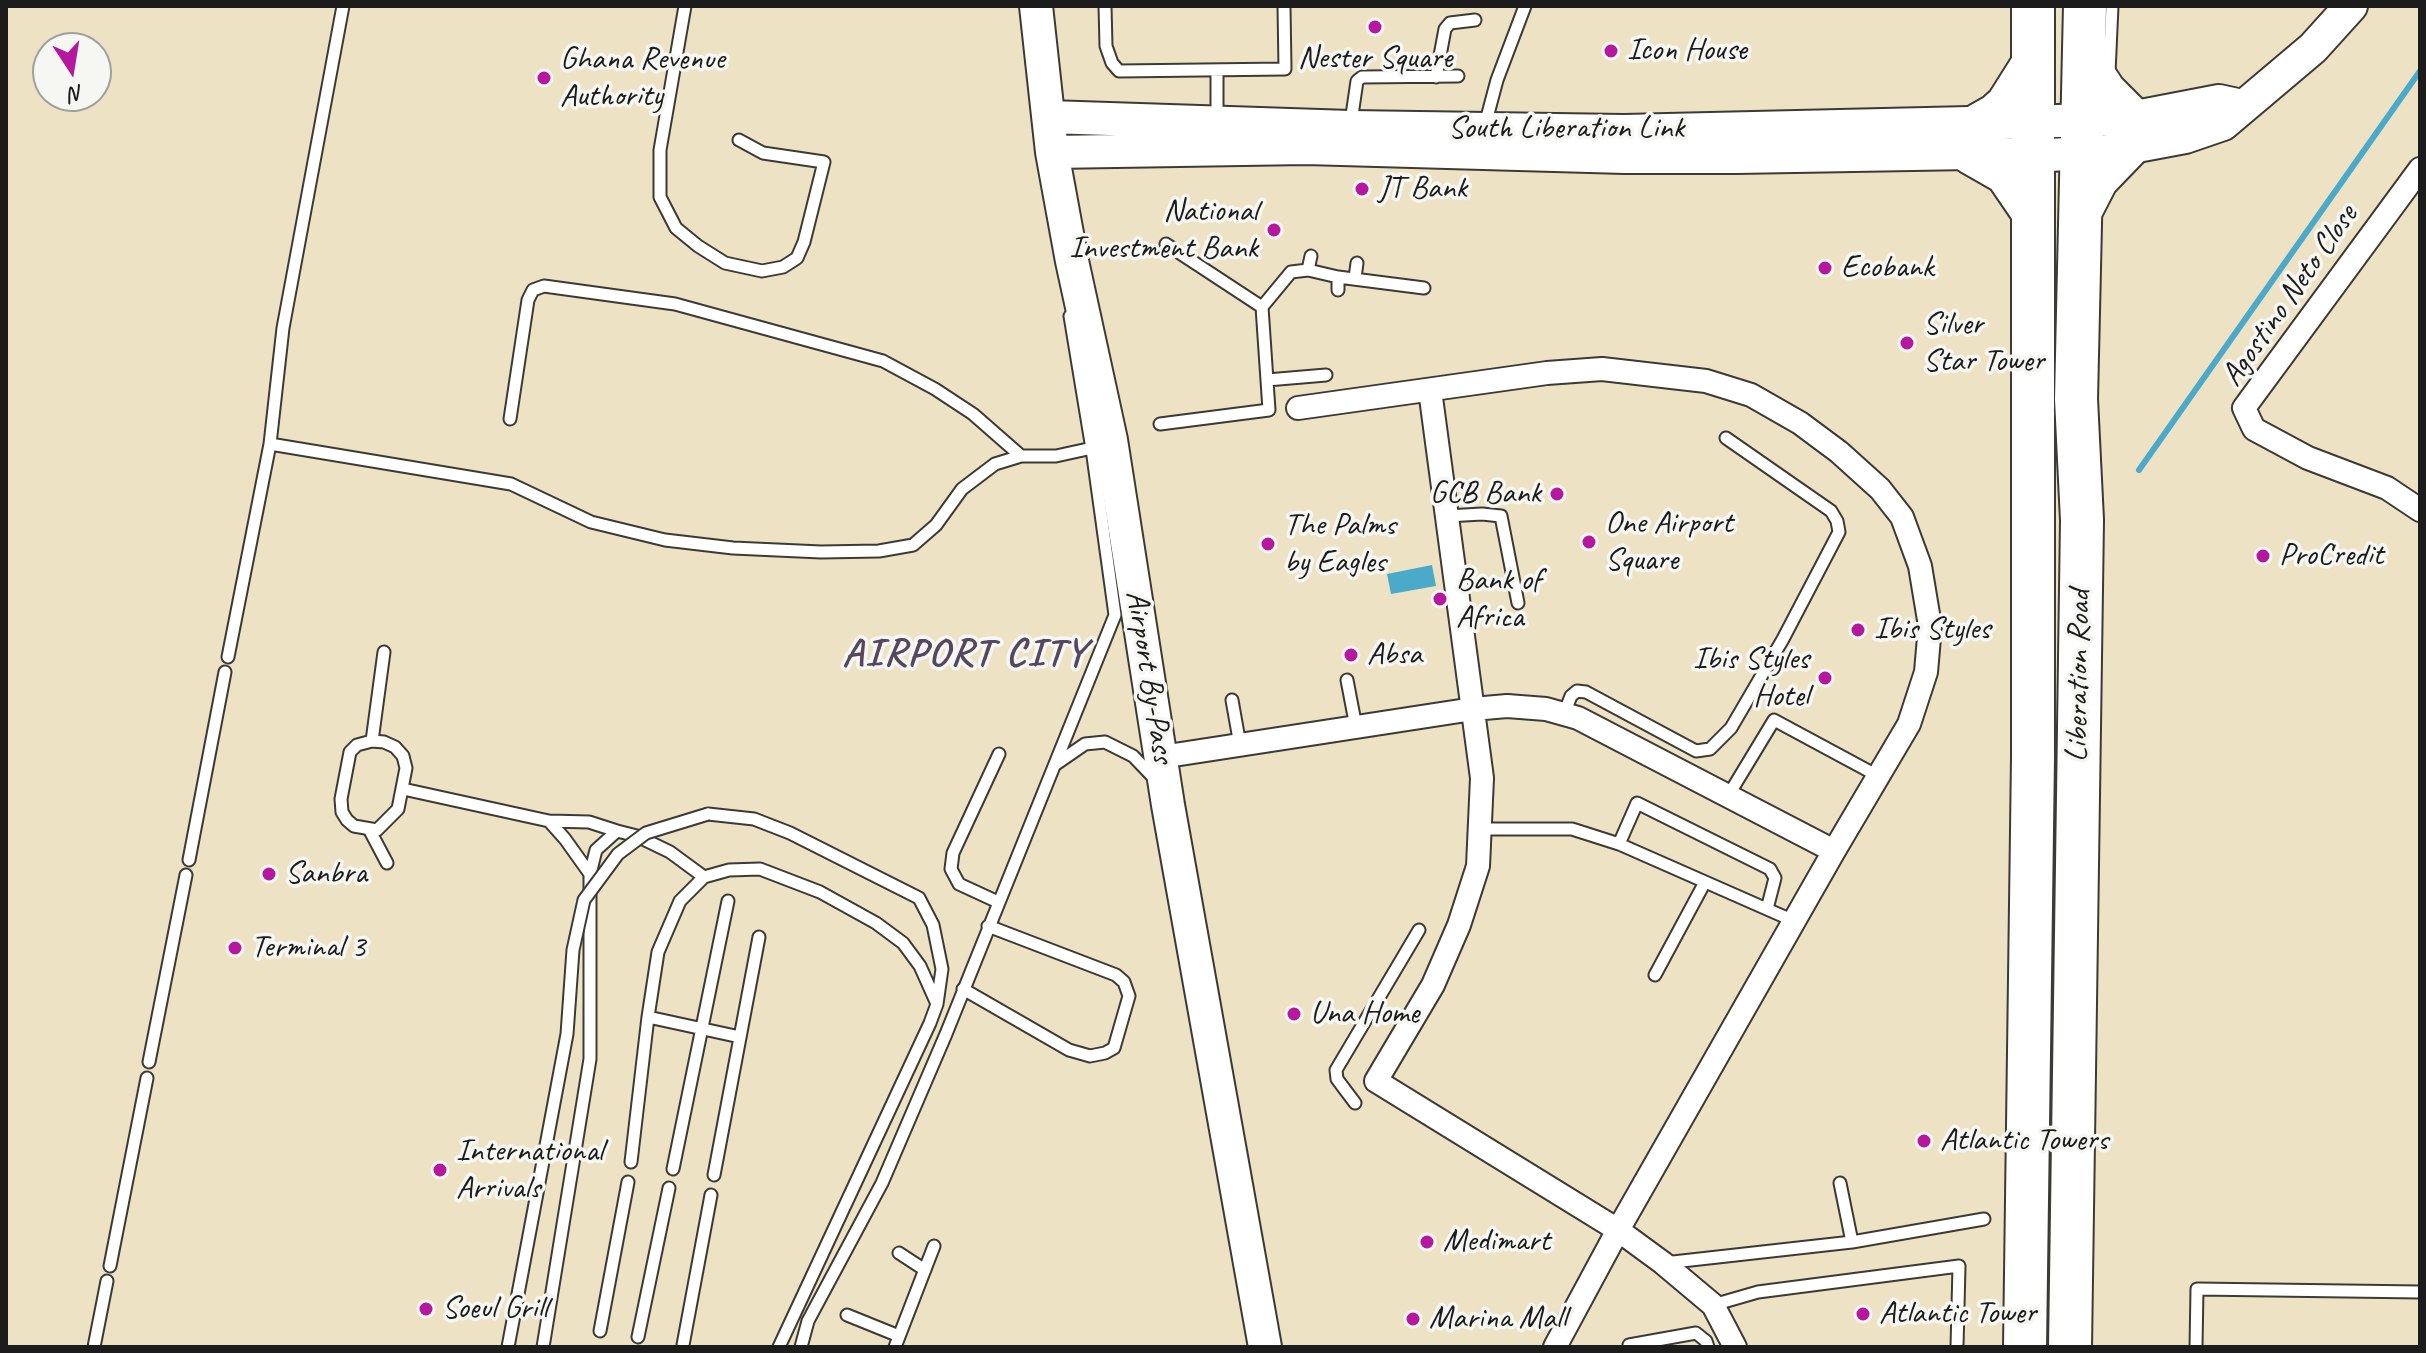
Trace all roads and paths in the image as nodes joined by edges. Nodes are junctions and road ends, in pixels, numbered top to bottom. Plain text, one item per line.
1 (343, 6) edge
2 (685, 6) edge
3 (1036, 6) edge
4 (1105, 6) edge
5 (1284, 6) edge
6 (1525, 6) edge
7 (2033, 6) edge
8 (2055, 6) edge
9 (2085, 6) edge
10 (2112, 6) edge
11 (2351, 6) edge
12 (1475, 20) dead end
13 (2084, 60) junction
14 (2031, 67) junction
15 (1217, 70) junction
16 (1458, 76) dead end
17 (1436, 77) junction
18 (1049, 117) junction
19 (1218, 123) junction
20 (1350, 127) junction
21 (2133, 127) junction
22 (1484, 130) junction
23 (1975, 138) junction
24 (2058, 138) junction
25 (739, 140) dead end
26 (1052, 152) junction
27 (2420, 169) edge
28 (2032, 211) junction
29 (2080, 211) junction
30 (1166, 244) dead end
31 (1311, 256) dead end
32 (1357, 263) dead end
33 (1308, 270) junction
34 (1291, 272) junction
35 (1338, 277) junction
36 (1355, 278) junction
37 (1424, 288) dead end
38 (1290, 290) dead end
39 (1338, 290) dead end
40 (1262, 307) junction
41 (1326, 375) dead end
42 (1267, 380) junction
43 (1430, 390) junction
44 (2076, 399) junction
45 (1298, 408) dead end
46 (510, 419) dead end
47 (1160, 424) dead end
48 (1726, 438) dead end
49 (270, 444) junction
50 (1102, 445) junction
51 (1021, 456) junction
52 (2420, 510) edge
53 (1447, 516) junction
54 (1518, 603) dead end
55 (384, 652) dead end
56 (228, 657) dead end
57 (225, 672) dead end
58 (1347, 680) dead end
59 (1232, 700) dead end
60 (1473, 709) junction
61 (1564, 714) junction
62 (1356, 727) junction
63 (372, 741) junction
64 (1240, 745) junction
65 (999, 754) dead end
66 (1161, 757) junction
67 (1056, 765) junction
68 (1878, 776) junction
69 (403, 789) junction
70 (1728, 796) junction
71 (1168, 805) junction
72 (549, 821) junction
73 (369, 829) junction
74 (1480, 829) junction
75 (617, 831) junction
76 (1619, 844) junction
77 (1834, 851) junction
78 (189, 860) dead end
79 (387, 863) dead end
80 (590, 874) junction
81 (186, 875) dead end
82 (704, 877) junction
83 (1705, 882) junction
84 (728, 901) dead end
85 (998, 902) junction
86 (1767, 909) junction
87 (1794, 921) junction
88 (988, 926) junction
89 (1419, 930) dead end
90 (759, 937) dead end
91 (1655, 975) dead end
92 (963, 989) junction
93 (937, 1004) junction
94 (648, 1017) junction
95 (702, 1028) junction
96 (740, 1037) junction
97 (149, 1062) dead end
98 (147, 1078) dead end
99 (1355, 1103) dead end
100 (631, 1162) dead end
101 (673, 1169) dead end
102 (714, 1175) dead end
103 (628, 1182) dead end
104 (1840, 1183) dead end
105 (669, 1188) dead end
106 (711, 1195) dead end
107 (1984, 1219) dead end
108 (1618, 1230) junction
109 (1852, 1242) junction
110 (934, 1246) dead end
111 (899, 1253) dead end
112 (1663, 1263) junction
113 (110, 1266) dead end
114 (925, 1270) junction
115 (107, 1281) dead end
116 (2420, 1292) edge
117 (1713, 1305) junction
118 (847, 1315) dead end
119 (600, 1331) dead end
120 (638, 1337) dead end
121 (897, 1341) edge
122 (683, 1345) dead end
123 (1629, 1345) dead end
124 (94, 1347) edge
125 (508, 1347) edge
126 (543, 1347) edge
127 (779, 1347) edge
128 (801, 1347) edge
129 (1265, 1347) edge
130 (1555, 1347) edge
131 (1708, 1347) edge
132 (1735, 1347) edge
133 (1957, 1347) edge
134 (2025, 1347) edge
135 (2070, 1347) edge
136 (2196, 1347) edge

1 - 49 lane
2 - 25 lane
3 - 18 street, Airport By-Pass
4 - 15 lane
5 - 15 lane
6 - 22 lane
7 - 14 highway, Liberation Road
8 - 24 highway
9 - 13 highway, Liberation Road
10 - 21 lane
11 - 21 street, South Liberation Link
12 - 17 lane
13 - 21 highway
13 - 24 highway, Liberation Road
14 - 23 highway
14 - 24 highway, Liberation Road
15 - 19 lane
16 - 17 lane
17 - 20 lane
18 - 19 street, South Liberation Link
18 - 26 street, Airport By-Pass
19 - 20 street, South Liberation Link
20 - 22 street, South Liberation Link
21 - 24 street, South Liberation Link
21 - 29 highway
22 - 23 street, South Liberation Link
23 - 24 street, South Liberation Link
23 - 26 street, South Liberation Link
23 - 28 highway
24 - 28 highway, Liberation Road
24 - 29 highway, Liberation Road
24 - 44 highway
26 - 50 street, Airport By-Pass
27 - 52 street, Agostino Neto Close
28 - 134 highway, Liberation Road
29 - 44 highway, Liberation Road
30 - 40 lane
31 - 33 lane
32 - 36 lane
33 - 34 lane
33 - 35 lane
34 - 38 lane
34 - 40 lane
35 - 36 lane
35 - 39 lane
36 - 37 lane
40 - 42 lane
41 - 42 lane
42 - 47 lane
43 - 45 street
43 - 53 street
43 - 68 street
44 - 135 highway, Liberation Road
46 - 51 lane
48 - 61 lane
49 - 51 lane
49 - 56 lane
50 - 51 lane
50 - 66 street, Airport By-Pass
50 - 67 lane
53 - 54 lane
53 - 60 street
55 - 63 lane
57 - 78 lane
58 - 62 lane
59 - 64 lane
60 - 61 street
60 - 62 street
60 - 74 street
61 - 70 street
62 - 64 street
63 - 69 lane
63 - 73 lane
64 - 66 street
65 - 85 lane
66 - 71 street, Airport By-Pass
67 - 71 lane
67 - 85 lane
68 - 70 lane
68 - 77 street
69 - 72 lane
69 - 73 lane
70 - 77 street
71 - 129 street, Airport By-Pass
72 - 75 lane
72 - 80 lane
73 - 79 lane
74 - 76 lane
74 - 108 street
75 - 80 lane
75 - 82 lane
76 - 83 lane
76 - 86 lane
77 - 87 street
80 - 126 lane
81 - 97 lane
82 - 93 lane
82 - 94 lane
83 - 86 lane
83 - 91 lane
84 - 95 lane
85 - 88 lane
86 - 87 lane
87 - 108 street
88 - 92 lane
88 - 92 lane
89 - 99 lane
90 - 96 lane
92 - 128 lane
93 - 125 lane, bridge
93 - 127 lane
94 - 95 lane
94 - 100 lane
95 - 96 lane
95 - 101 lane
96 - 102 lane
98 - 113 lane
103 - 119 lane
104 - 109 lane
105 - 120 lane
106 - 122 lane
107 - 109 lane
108 - 112 street
108 - 130 street
109 - 112 lane
110 - 114 lane
111 - 114 lane
112 - 117 street
114 - 121 lane
115 - 124 lane
116 - 136 lane
117 - 132 street
117 - 133 lane
118 - 121 lane
123 - 131 lane

